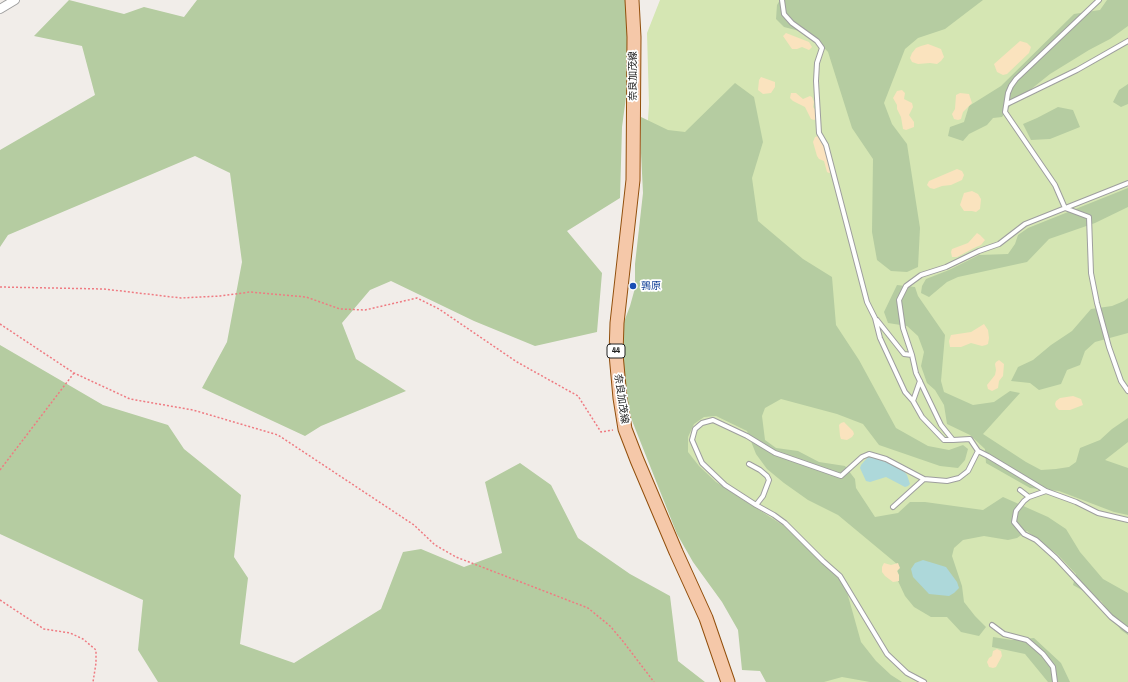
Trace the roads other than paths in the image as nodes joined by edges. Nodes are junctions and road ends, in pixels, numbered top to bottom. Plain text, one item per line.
1 (15, 0) edge
2 (632, 0) edge
3 (782, 0) edge
4 (1099, 0) edge
5 (0, 9) edge
6 (1128, 41) edge
7 (1007, 104) junction
8 (1128, 183) edge
9 (1065, 208) junction
10 (875, 318) junction
11 (912, 356) junction
12 (920, 381) junction
13 (1128, 391) edge
14 (913, 401) junction
15 (952, 440) junction
16 (978, 452) junction
17 (749, 464) dead end
18 (924, 479) junction
19 (1020, 490) dead end
20 (1046, 492) junction
21 (1029, 497) junction
22 (756, 505) junction
23 (893, 507) dead end
24 (1128, 520) edge
25 (992, 625) dead end
26 (1128, 630) edge
27 (728, 682) edge
28 (924, 682) edge
29 (1055, 682) edge

1 - 5 street
2 - 27 main road, 奈良加茂線 / 44
3 - 10 lane
4 - 7 lane
6 - 7 lane
7 - 9 lane
8 - 9 lane
9 - 11 lane
9 - 13 lane
10 - 11 lane
10 - 14 lane
11 - 12 lane
12 - 14 lane
12 - 15 lane
14 - 15 lane
15 - 16 lane
16 - 18 lane
16 - 20 lane
17 - 22 lane
18 - 22 lane
18 - 23 lane
19 - 21 lane
20 - 21 lane
20 - 24 lane
21 - 26 lane
22 - 28 lane
25 - 29 lane

